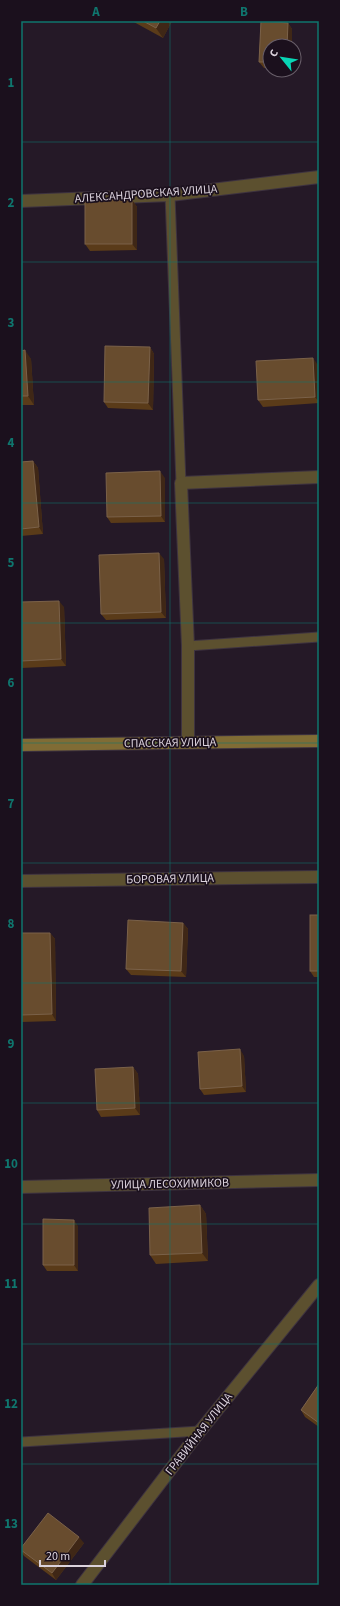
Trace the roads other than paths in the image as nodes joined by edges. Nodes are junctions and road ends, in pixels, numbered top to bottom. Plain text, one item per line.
1 (319, 177) edge
2 (170, 195) junction
3 (21, 201) edge
4 (319, 477) edge
5 (181, 482) junction
6 (319, 637) edge
7 (188, 646) junction
8 (319, 741) edge
9 (188, 742) junction
10 (21, 745) edge
11 (319, 877) edge
12 (21, 880) edge
13 (319, 1180) edge
14 (21, 1187) edge
15 (319, 1285) edge
16 (200, 1431) junction
17 (21, 1442) edge
18 (82, 1585) edge

1 - 2 street, АЛЕКСАНДРОВСКАЯ УЛИЦА
2 - 3 street, АЛЕКСАНДРОВСКАЯ УЛИЦА
2 - 5 lane
4 - 5 street
5 - 7 street
6 - 7 lane
7 - 9 street
8 - 9 street, СПАССКАЯ УЛИЦА
9 - 10 street, СПАССКАЯ УЛИЦА
11 - 12 street, БОРОВАЯ УЛИЦА
13 - 14 street, УЛИЦА ЛЕСОХИМИКОВ
15 - 16 street, ГРАВИЙНАЯ УЛИЦА
16 - 17 lane
16 - 18 street, ГРАВИЙНАЯ УЛИЦА

